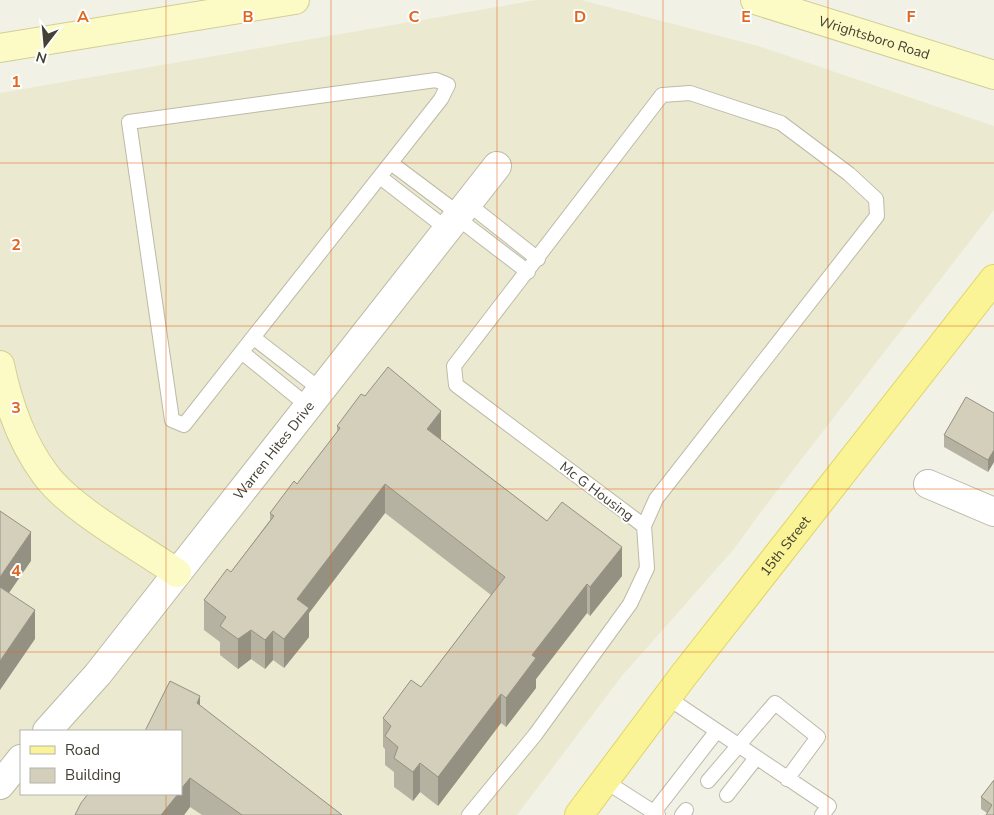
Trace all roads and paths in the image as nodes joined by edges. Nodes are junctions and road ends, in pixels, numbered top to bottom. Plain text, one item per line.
1 (295, 0) edge
2 (755, 0) edge
3 (0, 48) edge
4 (994, 75) edge
5 (391, 163) junction
6 (497, 166) dead end
7 (380, 177) junction
8 (458, 216) junction
9 (538, 259) junction
10 (528, 272) junction
11 (994, 279) edge
12 (254, 338) junction
13 (243, 353) junction
14 (0, 365) edge
15 (315, 398) junction
16 (928, 484) dead end
17 (994, 512) edge
18 (644, 526) junction
19 (177, 572) junction
20 (668, 698) junction
21 (48, 730) edge
22 (716, 732) junction
23 (740, 745) junction
24 (756, 758) junction
25 (20, 760) edge
26 (786, 779) junction
27 (605, 781) junction
28 (708, 781) dead end
29 (0, 785) edge
30 (727, 795) dead end
31 (656, 813) edge
32 (469, 815) edge
33 (579, 815) edge
34 (822, 815) edge

1 - 3 main road
2 - 4 main road, Wrightsboro Road
5 - 7 lane
5 - 8 lane
5 - 13 lane
6 - 8 street, Warren Hites Drive
7 - 8 lane
7 - 12 lane
8 - 9 lane
8 - 10 lane
8 - 15 street, Warren Hites Drive
9 - 10 lane, Mc G Housing
9 - 18 lane, Mc G Housing
10 - 18 lane, Mc G Housing
11 - 20 main road, 15th Street
12 - 13 lane
12 - 15 lane
13 - 15 lane
14 - 19 main road
15 - 19 street, Warren Hites Drive
16 - 17 street
18 - 32 lane, Mc G Housing
19 - 21 street, Warren Hites Drive
20 - 22 lane
20 - 27 main road, 15th Street
22 - 23 lane
22 - 31 lane
23 - 24 lane
23 - 26 lane
23 - 28 lane
24 - 26 lane
24 - 30 lane
25 - 29 street
26 - 34 lane
27 - 31 lane
27 - 33 main road, 15th Street

